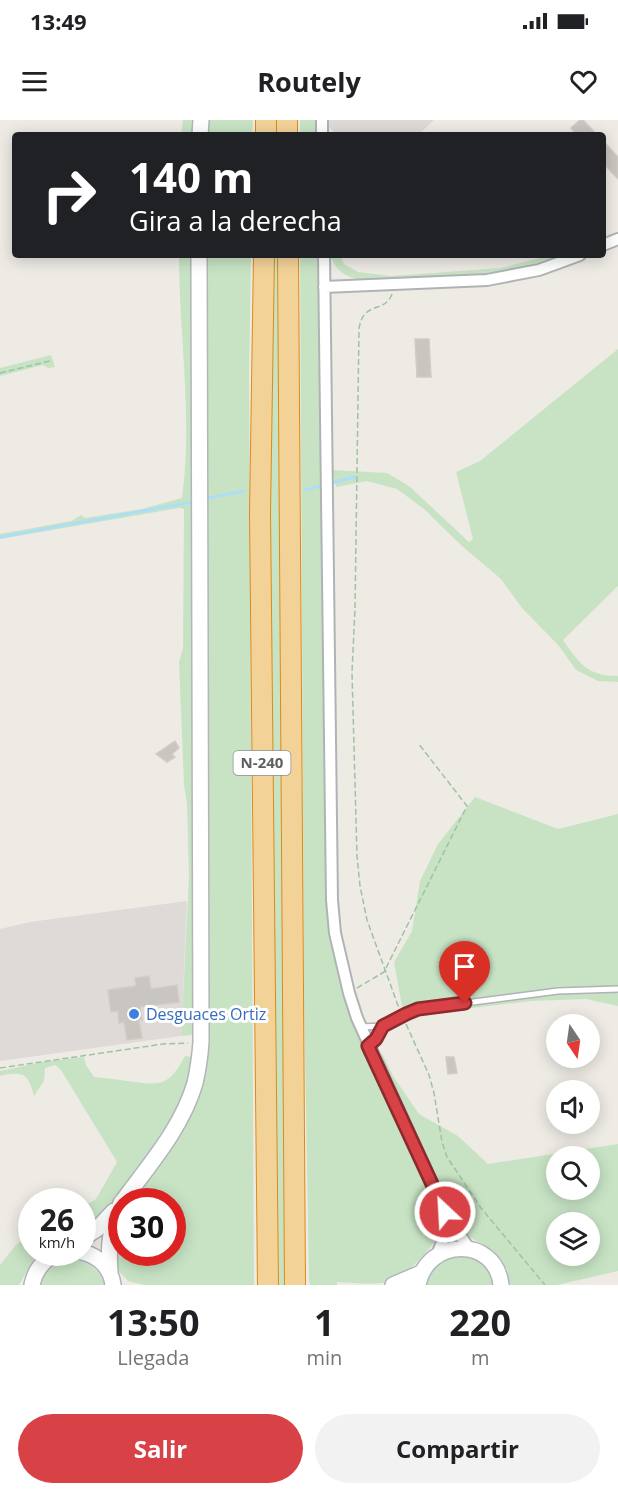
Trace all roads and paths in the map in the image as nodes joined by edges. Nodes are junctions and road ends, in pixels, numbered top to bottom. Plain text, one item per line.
1 (199, 258) edge
2 (264, 258) edge
3 (288, 258) edge
4 (324, 258) edge
5 (572, 258) edge
6 (393, 284) junction
7 (324, 287) junction
8 (50, 361) dead end
9 (0, 373) edge
10 (418, 743) dead end
11 (384, 972) junction
12 (618, 989) edge
13 (349, 993) junction
14 (402, 1016) junction
15 (383, 1026) junction
16 (361, 1027) junction
17 (201, 1042) junction
18 (368, 1046) junction
19 (0, 1068) edge
20 (132, 1188) edge
21 (294, 1200) junction
22 (445, 1212) junction
23 (108, 1217) edge
24 (96, 1230) edge
25 (470, 1250) junction
26 (437, 1255) junction
27 (96, 1257) edge
28 (40, 1266) edge
29 (420, 1279) edge
30 (115, 1280) edge
31 (267, 1280) edge
32 (32, 1285) edge
33 (295, 1285) edge
34 (303, 1285) edge
35 (393, 1285) edge
36 (501, 1285) edge
37 (545, 1285) edge

1 - 17 street
2 - 31 highway, N-240
3 - 21 highway, N-240
4 - 7 street
5 - 6 street
6 - 7 street
6 - 11 path
7 - 13 street
8 - 9 path
10 - 11 path
11 - 13 path
11 - 14 path
12 - 14 lane
13 - 16 street
14 - 15 lane
14 - 37 path
15 - 16 lane
15 - 18 lane
16 - 18 street
17 - 19 path
17 - 20 street
18 - 22 street
21 - 33 highway, N-240
21 - 34 highway
22 - 25 street
22 - 26 street
23 - 24 street
25 - 26 street
25 - 36 street
26 - 29 street
27 - 30 street
28 - 32 street
29 - 35 street

